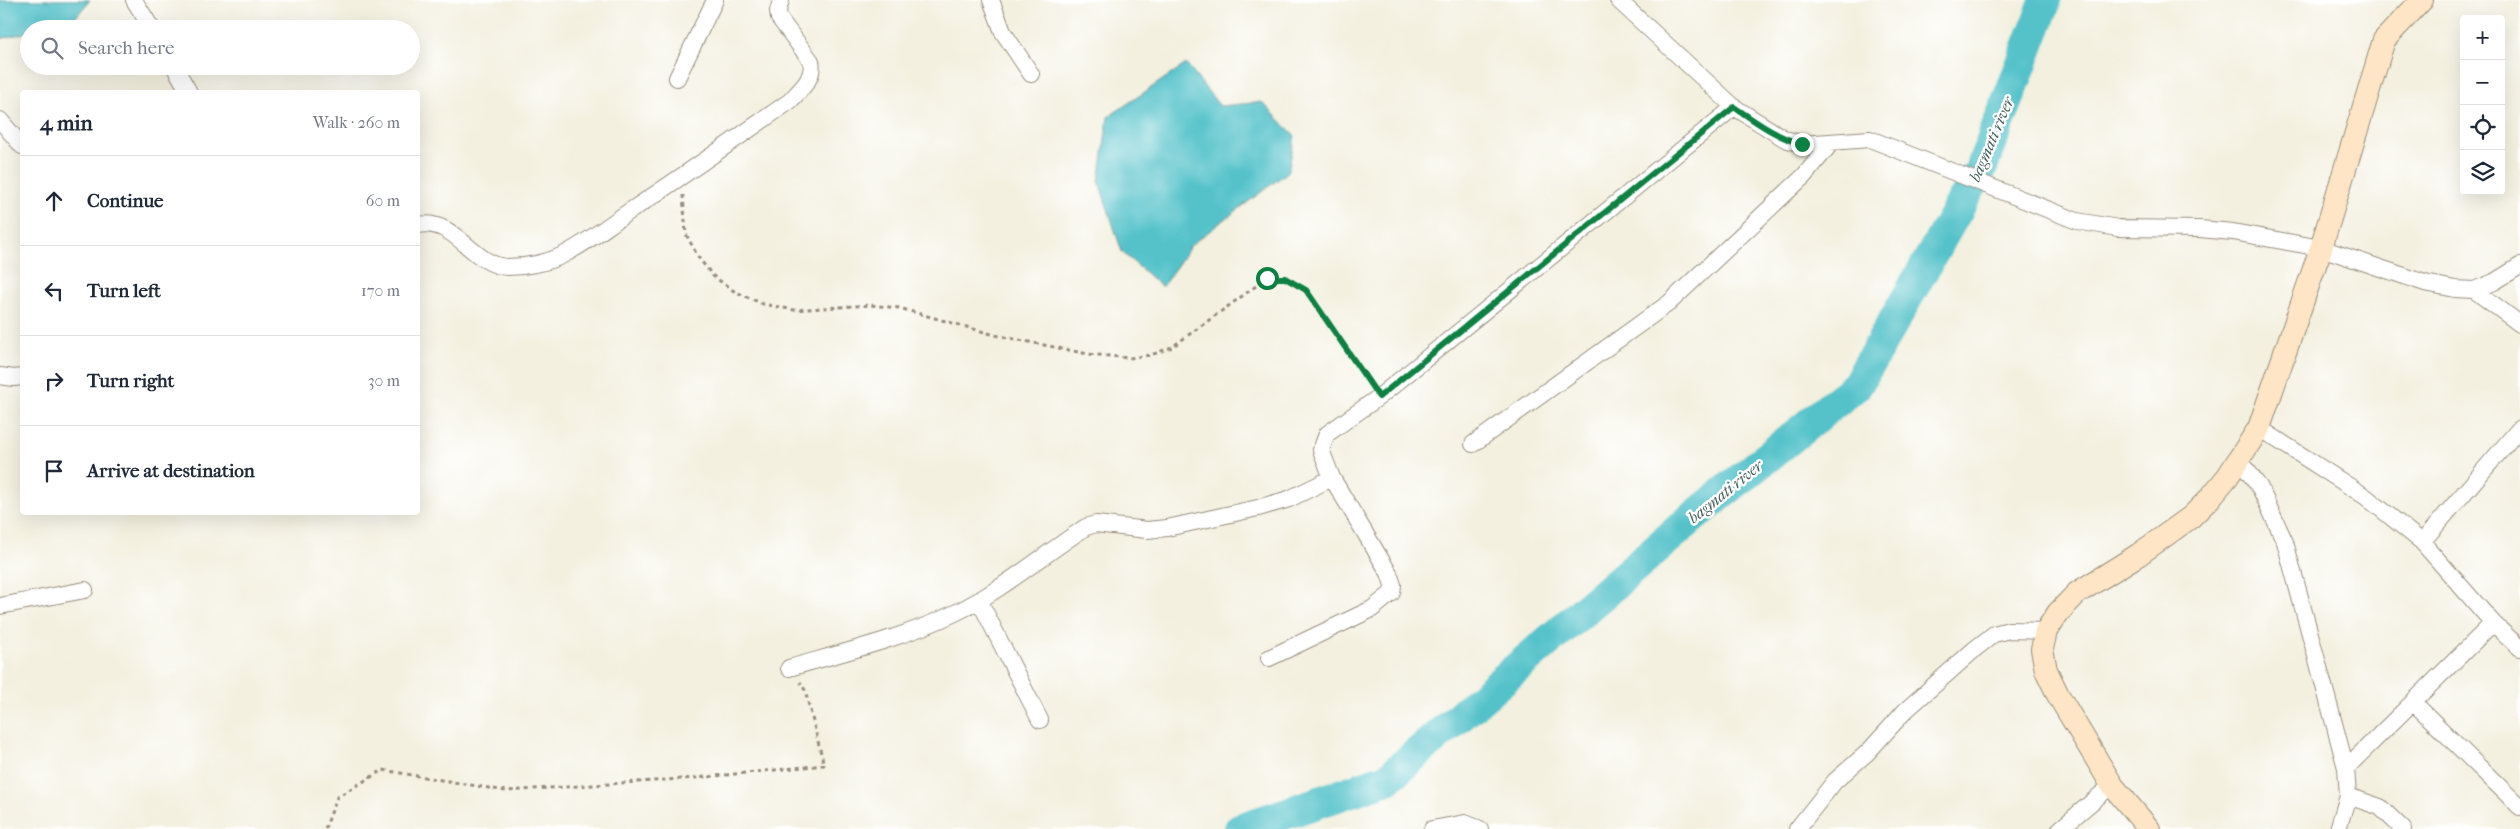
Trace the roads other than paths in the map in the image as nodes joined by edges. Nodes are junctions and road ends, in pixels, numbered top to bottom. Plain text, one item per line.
1 (134, 0) edge
2 (715, 0) edge
3 (781, 0) edge
4 (991, 0) edge
5 (1618, 0) edge
6 (2422, 0) edge
7 (146, 20) edge
8 (1031, 74) dead end
9 (179, 75) edge
10 (678, 78) dead end
11 (188, 90) edge
12 (1734, 107) junction
13 (0, 120) edge
14 (1832, 142) junction
15 (20, 144) edge
16 (420, 225) edge
17 (2321, 248) junction
18 (2520, 266) edge
19 (2474, 290) junction
20 (2520, 324) edge
21 (0, 376) edge
22 (20, 377) edge
23 (2259, 428) junction
24 (2520, 428) edge
25 (1473, 444) dead end
26 (2239, 459) junction
27 (1332, 478) junction
28 (2422, 542) junction
29 (84, 590) dead end
30 (978, 600) junction
31 (0, 606) edge
32 (2493, 623) junction
33 (2046, 631) junction
34 (2520, 648) edge
35 (1269, 658) dead end
36 (789, 668) road end
37 (2413, 702) junction
38 (1040, 720) dead end
39 (2346, 768) junction
40 (2112, 785) junction
41 (2348, 796) junction
42 (2520, 807) edge
43 (1432, 829) edge
44 (1480, 829) edge
45 (1797, 829) edge
46 (2060, 829) edge
47 (2148, 829) edge
48 (2338, 829) edge
49 (2404, 829) edge

1 - 7 street
2 - 10 street
3 - 16 street
4 - 8 street
5 - 12 street
6 - 17 street
9 - 11 street
12 - 14 street
12 - 27 street
13 - 15 street
14 - 17 street
14 - 25 street
17 - 19 street
17 - 23 street
18 - 19 street
19 - 20 street
21 - 22 street
23 - 26 street
23 - 28 street
24 - 28 street
26 - 33 street
26 - 39 street
27 - 30 street
27 - 35 street
28 - 32 street
29 - 31 street
30 - 36 street
30 - 38 street
32 - 34 street
32 - 37 street
33 - 40 street
33 - 45 street
37 - 39 street
37 - 42 street
39 - 41 street
40 - 46 street
40 - 47 street
41 - 48 street
41 - 49 street
43 - 44 street

